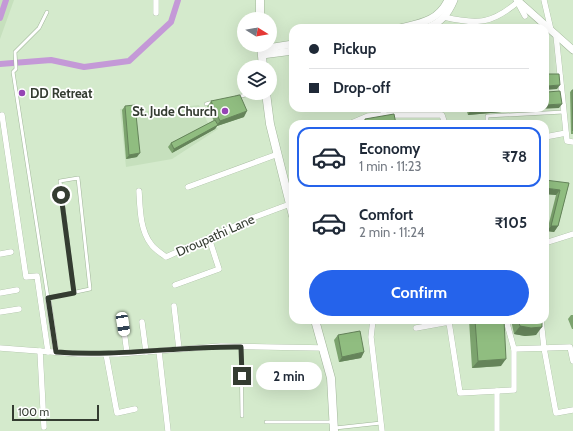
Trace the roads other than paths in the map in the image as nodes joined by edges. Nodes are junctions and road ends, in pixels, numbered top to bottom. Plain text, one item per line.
1 (156, 0) edge
2 (260, 0) edge
3 (448, 0) edge
4 (454, 0) edge
5 (544, 0) edge
6 (518, 1) edge
7 (47, 12) dead end
8 (260, 12) edge
9 (156, 13) dead end
10 (525, 16) dead end
11 (444, 17) junction
12 (414, 24) edge
13 (437, 24) edge
14 (544, 24) edge
15 (549, 29) edge
16 (554, 33) junction
17 (289, 45) edge
18 (277, 47) edge
19 (277, 50) edge
20 (573, 50) edge
21 (289, 51) edge
22 (237, 97) edge
23 (234, 98) edge
24 (267, 100) edge
25 (220, 101) edge
26 (206, 104) dead end
27 (384, 112) edge
28 (564, 112) junction
29 (2, 114) dead end
30 (384, 115) junction
31 (358, 120) edge
32 (444, 120) edge
33 (487, 120) edge
34 (566, 133) junction
35 (549, 136) edge
36 (573, 142) edge
37 (278, 154) junction
38 (188, 187) dead end
39 (139, 191) dead end
40 (289, 200) edge
41 (289, 204) edge
42 (573, 234) edge
43 (210, 238) junction
44 (549, 242) edge
45 (11, 252) dead end
46 (0, 254) edge
47 (176, 285) dead end
48 (17, 290) dead end
49 (0, 293) edge
50 (74, 293) junction
51 (48, 298) junction
52 (174, 306) dead end
53 (19, 309) dead end
54 (0, 312) edge
55 (142, 322) dead end
56 (123, 324) dead end
57 (316, 324) edge
58 (373, 324) edge
59 (438, 324) edge
60 (449, 324) edge
61 (507, 324) edge
62 (541, 324) edge
63 (416, 328) dead end
64 (241, 347) junction
65 (0, 348) edge
66 (323, 348) junction
67 (544, 348) junction
68 (179, 349) junction
69 (514, 349) junction
70 (40, 351) junction
71 (159, 351) junction
72 (48, 352) junction
73 (56, 352) junction
74 (146, 352) junction
75 (127, 353) junction
76 (106, 354) junction
77 (573, 361) edge
78 (497, 391) junction
79 (135, 409) dead end
80 (573, 410) edge
81 (242, 416) dead end
82 (266, 422) dead end
83 (381, 423) junction
84 (44, 427) dead end
85 (334, 427) edge
86 (168, 431) edge
87 (382, 431) edge
88 (497, 431) edge

1 - 9 street
2 - 8 main road
3 - 12 street
4 - 11 street
5 - 16 street
6 - 10 street
6 - 11 street
6 - 14 street
7 - 51 lane
11 - 13 street
15 - 16 street
16 - 20 street
16 - 28 street
17 - 18 street
19 - 21 street
22 - 23 lane
24 - 37 main road
25 - 26 lane
27 - 30 street
28 - 33 lane
28 - 34 street
29 - 72 street
30 - 31 street
30 - 32 street
34 - 35 street
34 - 36 street
37 - 38 street
37 - 40 main road
39 - 43 street, Droupathi Lane
41 - 43 street, Droupathi Lane
42 - 44 street
43 - 47 street
45 - 46 street
48 - 49 street
50 - 50 lane
50 - 51 lane
51 - 73 street
52 - 68 street
53 - 54 street
55 - 74 street
56 - 75 street
57 - 66 main road
58 - 83 street
59 - 63 street
60 - 78 street
61 - 69 street
62 - 67 street
64 - 66 street
64 - 68 street
64 - 81 lane
65 - 70 street
66 - 85 main road
67 - 69 street
67 - 77 street
67 - 80 street
68 - 71 street
69 - 78 street
70 - 72 street
70 - 84 street
71 - 74 street
71 - 86 street
72 - 73 street
73 - 76 street
74 - 75 street
75 - 76 street
76 - 79 street
78 - 88 street
82 - 85 lane
83 - 85 lane
83 - 87 street

